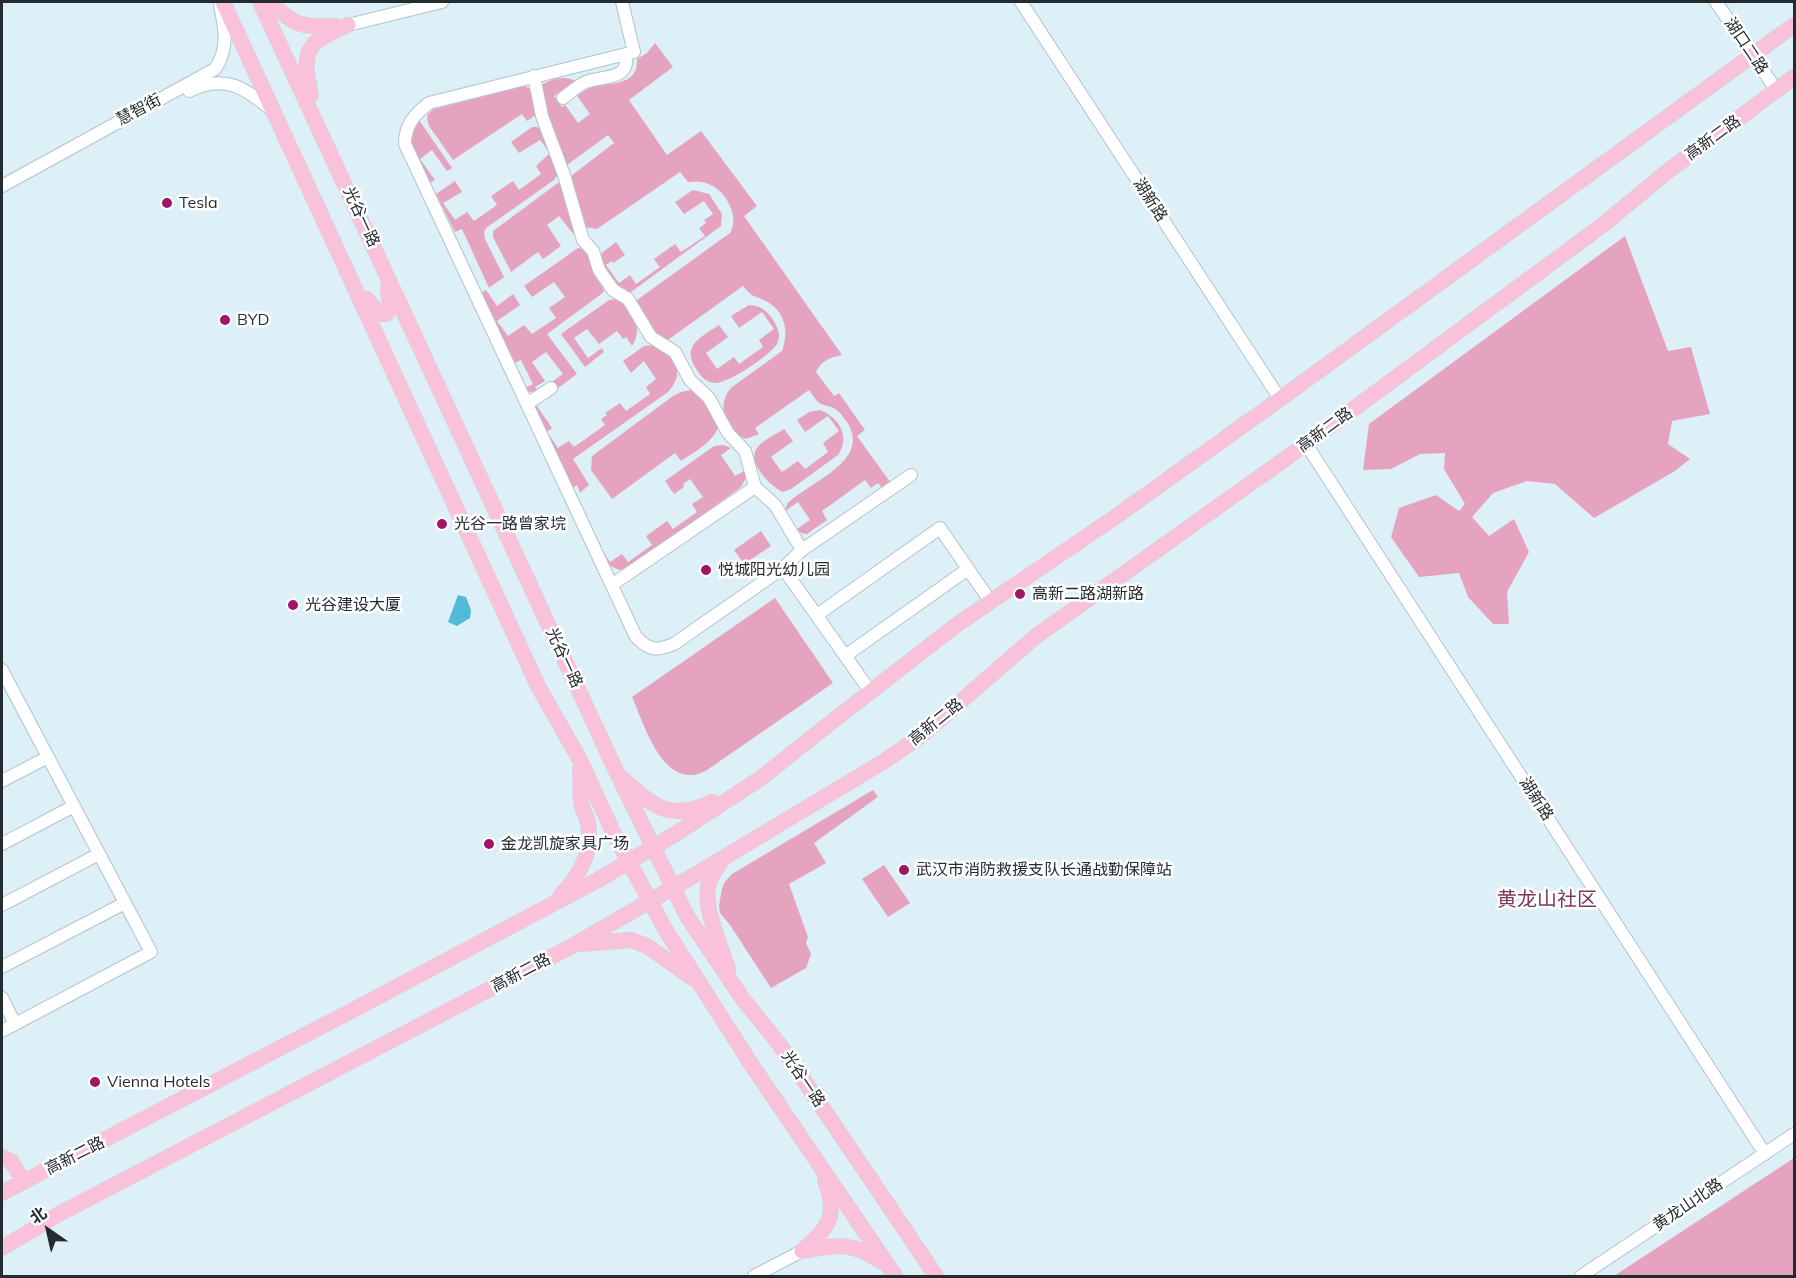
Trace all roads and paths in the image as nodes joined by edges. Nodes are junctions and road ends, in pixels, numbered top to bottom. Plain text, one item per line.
1 (219, 2) edge
2 (224, 2) edge
3 (260, 2) edge
4 (270, 2) edge
5 (442, 2) edge
6 (622, 2) edge
7 (1021, 2) edge
8 (1716, 2) edge
9 (348, 25) junction
10 (1794, 25) edge
11 (626, 54) junction
12 (1751, 54) junction
13 (534, 76) junction
14 (1794, 77) edge
15 (1777, 91) junction
16 (563, 98) dead end
17 (276, 114) junction
18 (319, 126) junction
19 (2, 186) edge
20 (2, 194) edge
21 (381, 261) junction
22 (351, 277) junction
23 (551, 388) dead end
24 (1280, 399) junction
25 (527, 404) junction
26 (1306, 444) junction
27 (911, 475) dead end
28 (754, 487) junction
29 (802, 550) junction
30 (783, 568) junction
31 (968, 569) junction
32 (613, 584) junction
33 (991, 602) junction
34 (816, 615) junction
35 (845, 656) junction
36 (2, 670) edge
37 (870, 692) junction
38 (48, 757) junction
39 (579, 760) junction
40 (617, 773) junction
41 (761, 778) junction
42 (2, 781) edge
43 (74, 806) junction
44 (2, 844) edge
45 (653, 847) junction
46 (99, 854) junction
47 (726, 855) junction
48 (629, 862) junction
49 (673, 888) junction
50 (650, 901) junction
51 (125, 903) junction
52 (553, 903) junction
53 (2, 905) edge
54 (574, 945) junction
55 (2, 968) edge
56 (699, 983) junction
57 (732, 984) junction
58 (2, 998) edge
59 (15, 1024) junction
60 (2, 1030) edge
61 (1794, 1134) edge
62 (1765, 1154) junction
63 (2, 1157) edge
64 (820, 1166) junction
65 (24, 1182) junction
66 (2, 1193) edge
67 (2, 1248) edge
68 (802, 1251) junction
69 (891, 1272) edge
70 (754, 1276) edge
71 (936, 1276) edge
72 (1581, 1276) edge

1 - 19 street, 慧智街
2 - 17 main road, 光谷一路
3 - 18 main road, 光谷一路
4 - 9 main road
5 - 9 street
6 - 11 street
7 - 24 street, 湖新路
8 - 12 street, 湖口二路
9 - 18 main road
10 - 12 main road, 高新二路
11 - 13 street
11 - 16 street
12 - 15 street, 湖口二路
12 - 24 main road, 高新二路
13 - 25 street
13 - 28 street
14 - 15 main road, 高新二路
15 - 26 main road, 高新二路
17 - 20 street, 慧智街
17 - 22 main road, 光谷一路
18 - 21 main road, 光谷一路
21 - 22 main road
21 - 40 main road, 光谷一路
22 - 39 main road, 光谷一路
23 - 25 street
24 - 33 main road, 高新二路
25 - 32 street
26 - 47 main road, 高新二路
26 - 62 street, 湖新路
27 - 29 street
28 - 29 street
28 - 32 street
29 - 30 street
30 - 32 street
30 - 34 street
31 - 33 street
31 - 34 street
31 - 35 street
33 - 37 main road, 高新二路
34 - 35 street
35 - 37 street
36 - 38 street
37 - 41 main road, 高新二路
38 - 42 street
38 - 43 street
39 - 48 main road, 光谷一路
39 - 52 main road
40 - 41 main road
40 - 45 main road, 光谷一路
41 - 45 main road, 高新二路
43 - 44 street
43 - 46 street
45 - 48 main road, 高新二路
45 - 49 main road, 光谷一路
46 - 51 street
46 - 53 street
47 - 49 main road, 高新二路
47 - 57 main road
48 - 50 main road, 光谷一路
48 - 52 main road, 高新二路
49 - 50 main road, 高新二路
49 - 57 main road, 光谷一路
50 - 54 main road, 高新二路
50 - 56 main road, 光谷一路
51 - 55 street
51 - 59 street
52 - 65 main road, 高新二路
54 - 56 main road
54 - 67 main road, 高新二路
56 - 64 main road, 光谷一路
57 - 71 main road, 光谷一路
58 - 59 street
59 - 60 street
61 - 62 street, 黄龙山北路
62 - 72 street, 黄龙山北路
63 - 65 main road
64 - 68 main road
64 - 69 main road, 光谷一路
65 - 66 main road, 高新二路
68 - 69 main road
68 - 70 street

